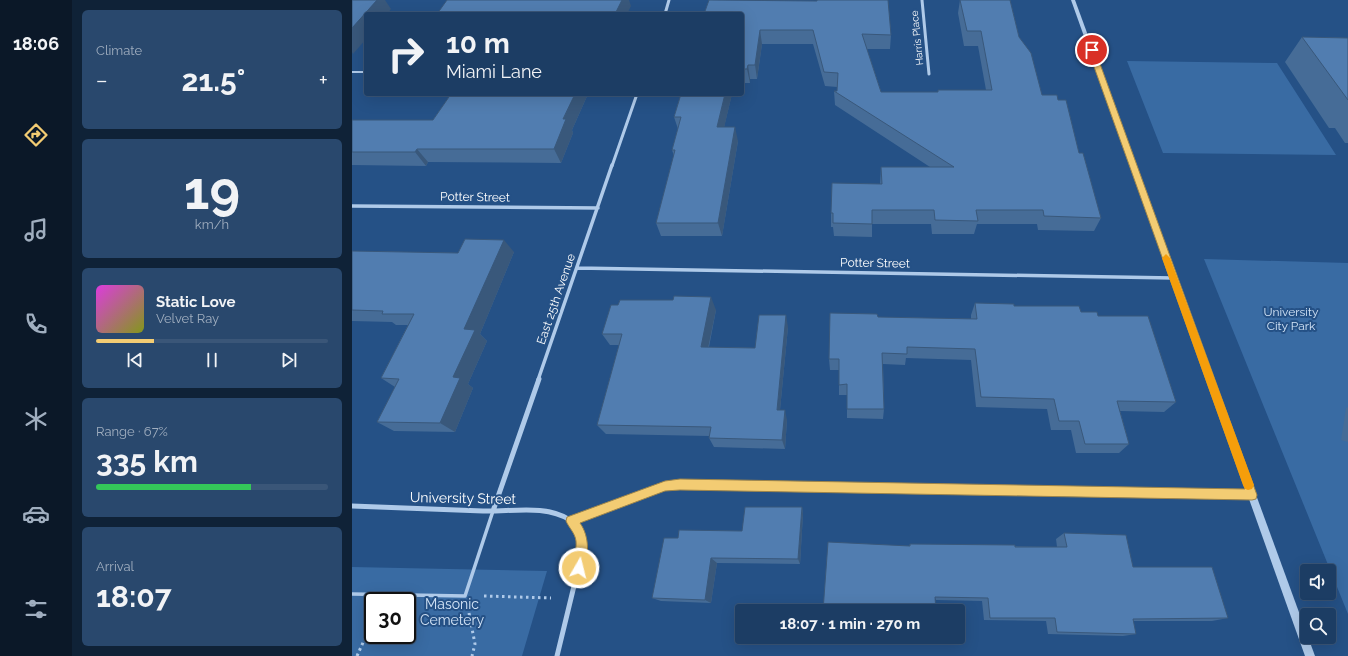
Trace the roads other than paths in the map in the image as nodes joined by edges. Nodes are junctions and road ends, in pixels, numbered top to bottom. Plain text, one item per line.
1 (669, 0) edge
2 (922, 0) edge
3 (1073, 0) edge
4 (666, 12) edge
5 (352, 72) edge
6 (364, 72) edge
7 (929, 74) dead end
8 (636, 96) edge
9 (352, 206) edge
10 (598, 208) junction
11 (577, 268) junction
12 (1173, 278) junction
13 (1252, 495) junction
14 (352, 506) edge
15 (493, 511) junction
16 (571, 521) junction
17 (352, 594) edge
18 (557, 656) edge
19 (1310, 656) edge

1 - 4 street
2 - 7 street, Harris Place
3 - 12 street
5 - 6 lane
8 - 10 street, East 25th Avenue
9 - 10 street, Potter Street
10 - 11 street, East 25th Avenue
11 - 12 street, Potter Street
11 - 15 street, East 25th Avenue
12 - 13 street
13 - 16 street
13 - 19 street
14 - 15 street, University Street
15 - 16 street, University Street
15 - 17 lane
16 - 18 street

